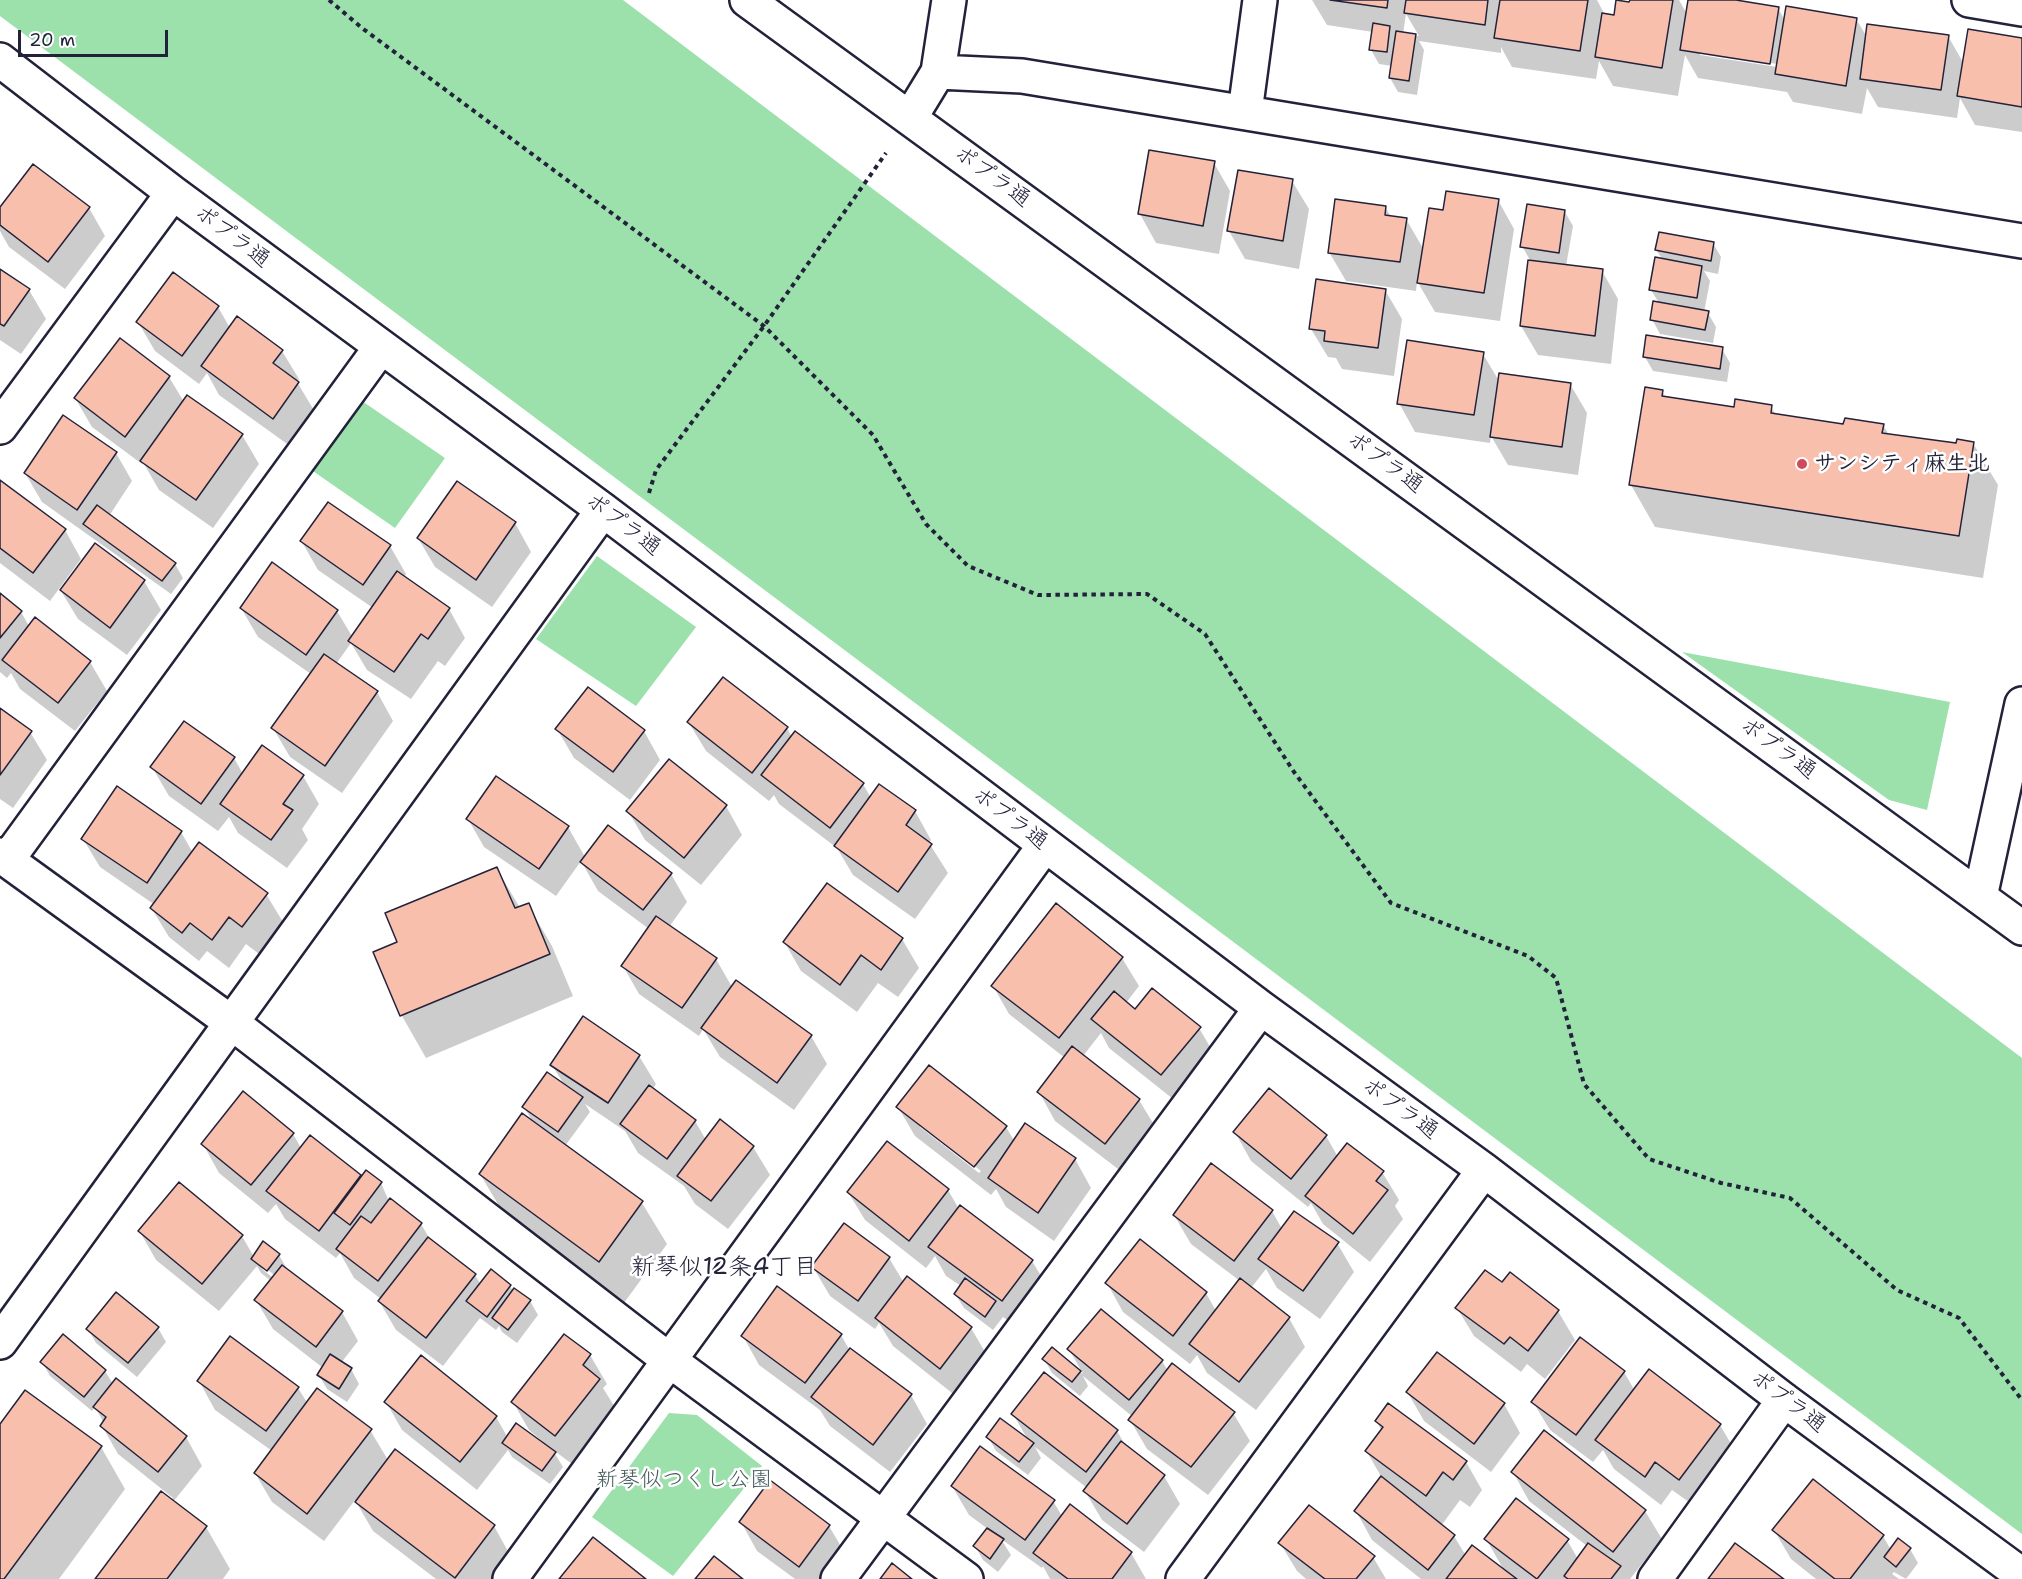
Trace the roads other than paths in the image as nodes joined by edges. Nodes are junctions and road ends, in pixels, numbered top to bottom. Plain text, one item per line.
1 (747, 0) edge
2 (949, 0) edge
3 (1260, 0) edge
4 (1969, 0) edge
5 (2022, 9) edge
6 (0, 60) edge
7 (938, 72) junction
8 (1245, 112) junction
9 (910, 118) junction
10 (173, 193) junction
11 (2022, 241) edge
12 (381, 347) junction
13 (0, 427) edge
14 (603, 510) junction
15 (2022, 704) edge
16 (1045, 845) junction
17 (3, 858) edge
18 (1980, 897) junction
19 (2022, 928) edge
20 (1261, 1008) junction
21 (232, 1023) junction
22 (1484, 1170) junction
23 (0, 1342) edge
24 (669, 1360) junction
25 (1784, 1400) junction
26 (883, 1518) junction
27 (2022, 1575) edge
28 (510, 1579) edge
29 (838, 1579) edge
30 (966, 1579) edge
31 (1183, 1579) edge
32 (1655, 1579) edge

1 - 9 street, ポプラ通
2 - 7 street
3 - 8 street
4 - 5 street
6 - 10 street, ポプラ通
7 - 8 street
7 - 9 street
8 - 11 street
9 - 18 street, ポプラ通
10 - 12 street, ポプラ通
10 - 13 street
12 - 14 street, ポプラ通
12 - 17 street
14 - 16 street, ポプラ通
14 - 21 street
15 - 18 street
16 - 20 street, ポプラ通
16 - 24 street
17 - 21 street
18 - 19 street, ポプラ通
20 - 22 street, ポプラ通
20 - 26 street
21 - 23 street
21 - 24 street
22 - 25 street, ポプラ通
22 - 31 street
24 - 26 street
24 - 28 street
25 - 27 street, ポプラ通
25 - 32 street
26 - 29 street
26 - 30 street

